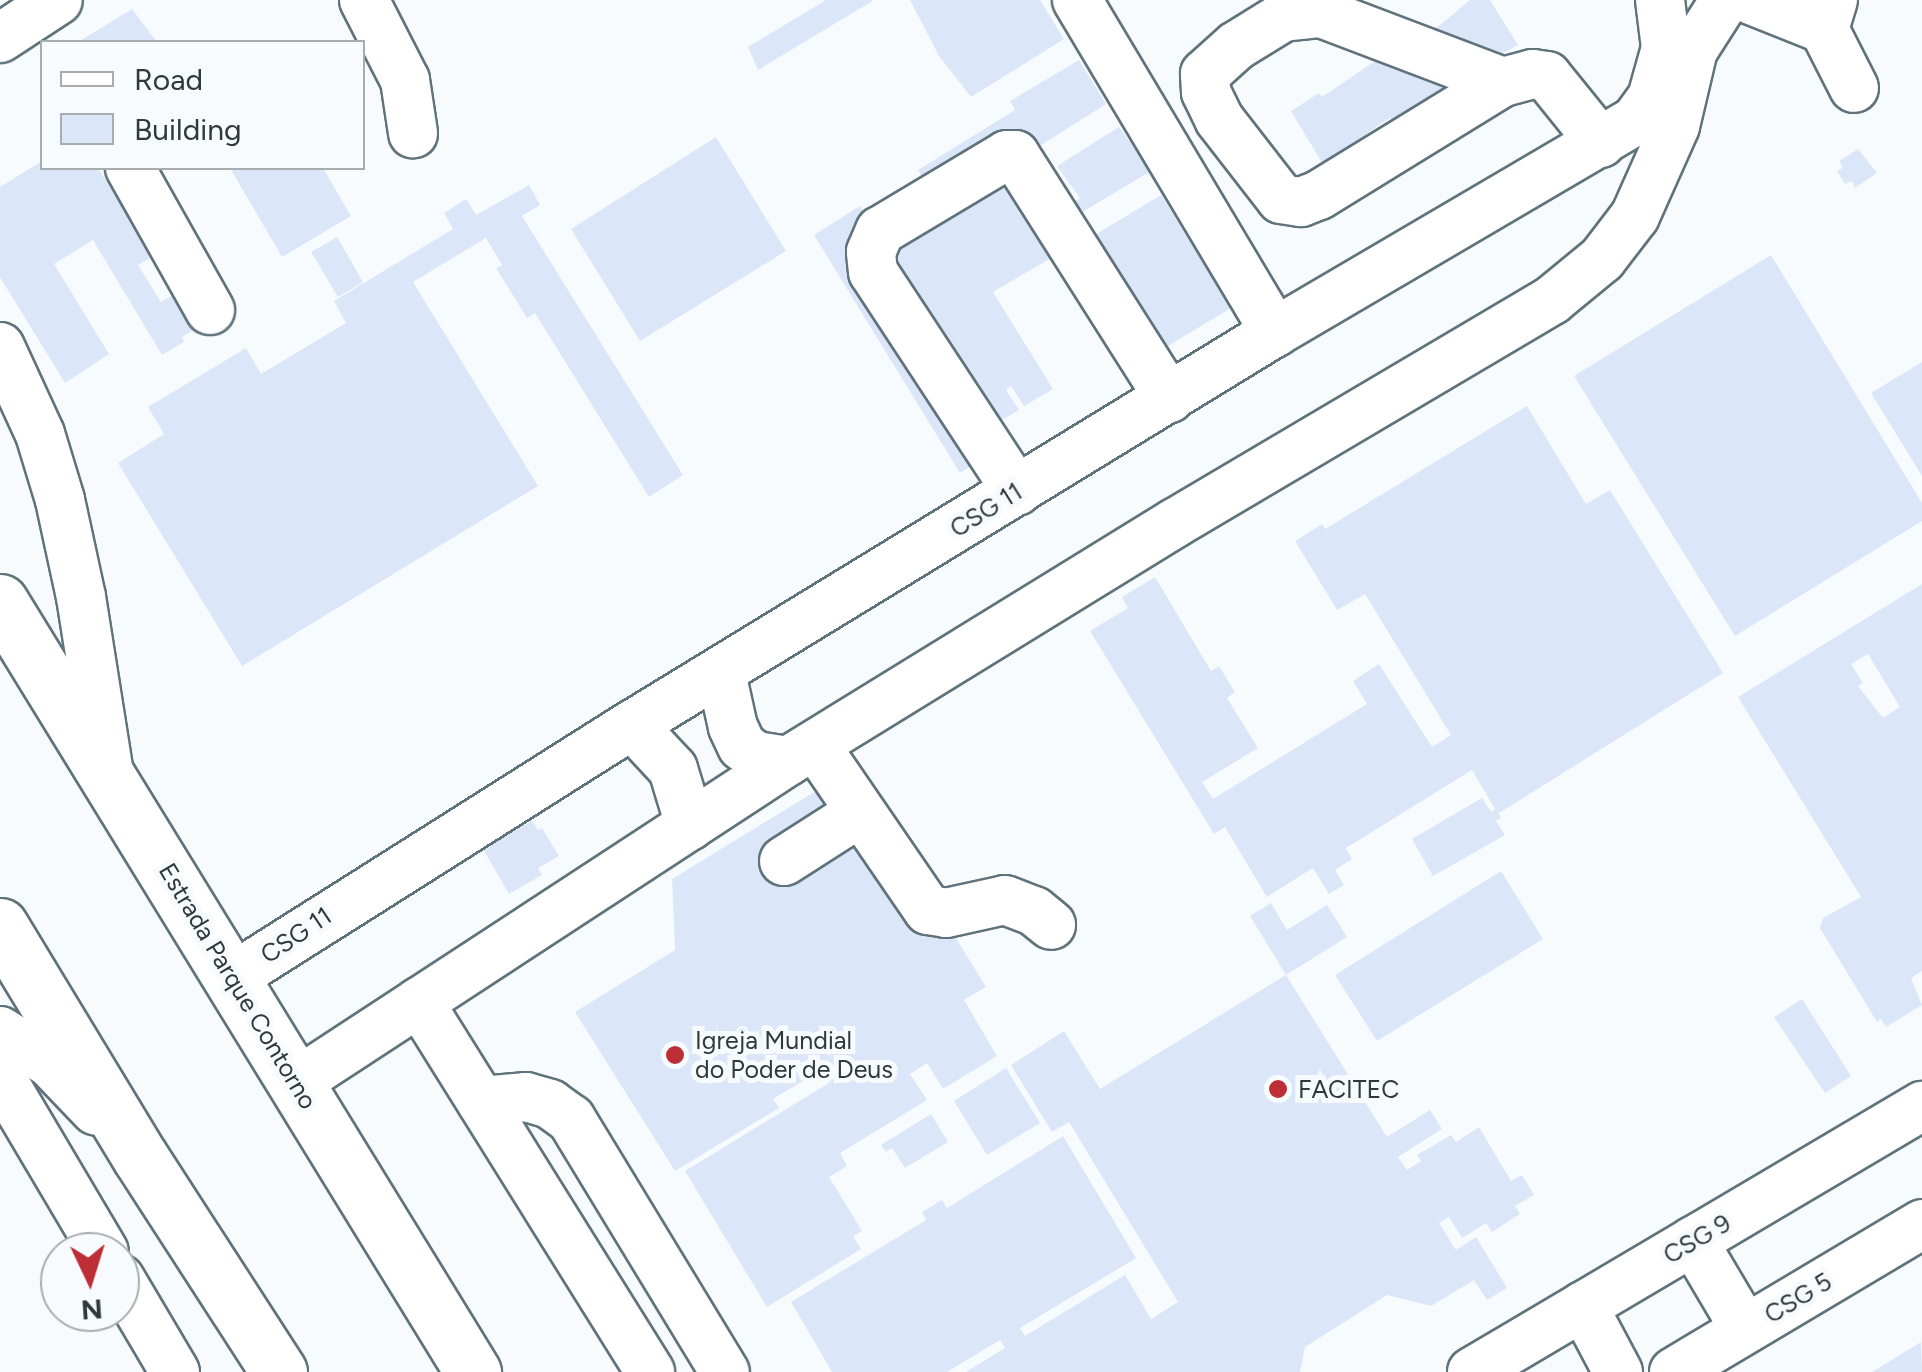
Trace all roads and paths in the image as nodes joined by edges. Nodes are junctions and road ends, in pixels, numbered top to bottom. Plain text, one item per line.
1 (364, 0) edge
2 (1077, 0) edge
3 (1660, 0) edge
4 (1724, 0) edge
5 (1751, 0) edge
6 (1829, 15) edge
7 (53, 18) edge
8 (0, 38) edge
9 (1503, 82) junction
10 (1854, 88) dead end
11 (413, 133) dead end
12 (1601, 144) junction
13 (131, 170) edge
14 (210, 310) dead end
15 (1276, 332) junction
16 (0, 347) edge
17 (1169, 398) junction
18 (1017, 491) junction
19 (0, 602) edge
20 (721, 673) junction
21 (632, 725) junction
22 (801, 753) junction
23 (109, 777) junction
24 (859, 812) junction
25 (690, 825) junction
26 (784, 861) dead end
27 (1051, 925) dead end
28 (0, 926) edge
29 (233, 976) junction
30 (420, 1002) junction
31 (0, 1031) edge
32 (0, 1076) edge
33 (297, 1082) junction
34 (482, 1101) junction
35 (1922, 1106) edge
36 (140, 1157) junction
37 (1922, 1224) edge
38 (92, 1232) edge
39 (1693, 1242) junction
40 (1583, 1306) junction
41 (140, 1312) edge
42 (1745, 1329) junction
43 (175, 1372) edge
44 (279, 1372) edge
45 (473, 1372) edge
46 (650, 1372) edge
47 (726, 1372) edge
48 (1472, 1372) edge
49 (1618, 1372) edge
50 (1674, 1372) edge

1 - 11 street
2 - 15 street
3 - 12 street, CSG 11
4 - 22 street
5 - 6 street
6 - 10 street
7 - 8 street
9 - 9 street
9 - 12 street
12 - 15 street, CSG 11
13 - 14 street
15 - 17 street, CSG 11
16 - 23 street
17 - 18 street, CSG 11
17 - 18 street
18 - 20 street, CSG 11
19 - 23 highway, Estrada Parque Contorno
20 - 21 street, CSG 11
20 - 22 street
21 - 25 street
21 - 29 street, CSG 11
22 - 24 street
22 - 25 street
23 - 29 highway, Estrada Parque Contorno
24 - 26 street
24 - 27 street
25 - 30 street
28 - 36 highway
29 - 33 highway, Estrada Parque Contorno
30 - 33 street
30 - 34 street
31 - 36 street
32 - 38 street
33 - 45 highway, Estrada Parque Contorno
34 - 46 street
34 - 47 street
35 - 39 street, CSG 9
36 - 44 highway
37 - 42 street, CSG 5
39 - 40 street, CSG 9
39 - 42 street
40 - 48 street, CSG 9
40 - 49 street
41 - 43 street
42 - 50 street, CSG 5

